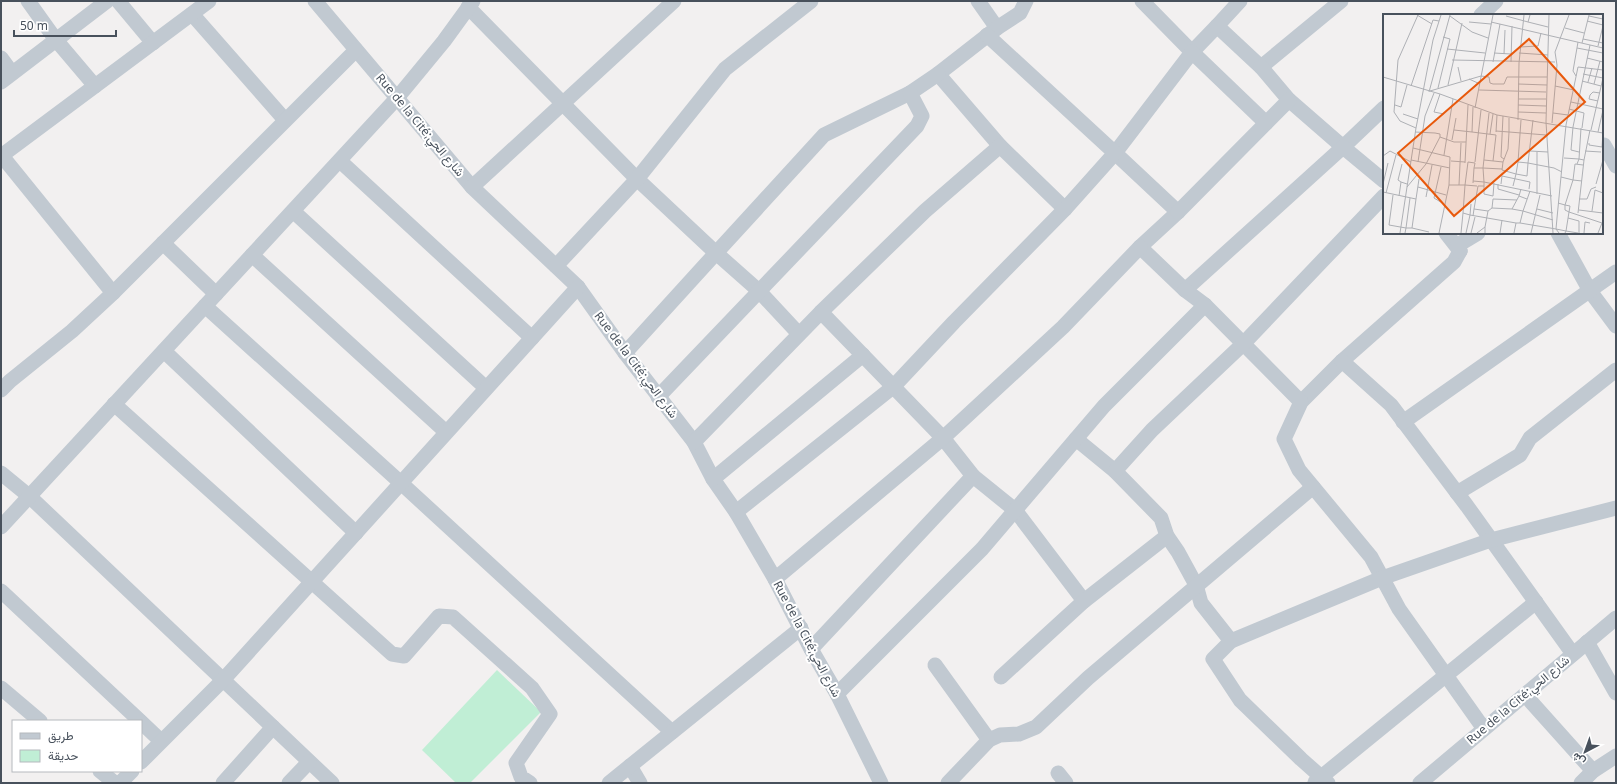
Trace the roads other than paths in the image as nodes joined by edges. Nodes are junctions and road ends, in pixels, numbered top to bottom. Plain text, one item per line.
1 (28, 1) edge
2 (107, 1) edge
3 (118, 1) edge
4 (209, 1) edge
5 (315, 1) edge
6 (674, 1) edge
7 (811, 1) edge
8 (978, 1) edge
9 (1026, 1) edge
10 (1142, 1) edge
11 (1240, 1) edge
12 (1341, 1) edge
13 (1496, 1) edge
14 (470, 4) edge
15 (192, 14) junction
16 (1482, 14) edge
17 (1216, 26) junction
18 (992, 31) junction
19 (56, 40) junction
20 (153, 43) junction
21 (356, 50) junction
22 (1192, 52) junction
23 (1, 58) edge
24 (1261, 67) junction
25 (938, 74) junction
26 (7, 77) edge
27 (95, 86) junction
28 (910, 93) junction
29 (397, 98) junction
30 (1289, 100) junction
31 (564, 104) junction
32 (1383, 109) edge
33 (285, 120) junction
34 (1266, 123) junction
35 (1607, 143) edge
36 (1000, 146) junction
37 (1343, 148) junction
38 (1115, 152) junction
39 (1, 156) edge
40 (340, 161) junction
41 (1616, 166) edge
42 (637, 179) junction
43 (1383, 180) edge
44 (472, 187) junction
45 (1383, 197) edge
46 (1065, 209) junction
47 (293, 211) junction
48 (1178, 212) junction
49 (1447, 234) edge
50 (1476, 234) edge
51 (1559, 234) edge
52 (163, 243) junction
53 (1140, 247) junction
54 (1460, 251) junction
55 (716, 253) junction
56 (252, 255) junction
57 (556, 266) junction
58 (1616, 272) edge
59 (578, 287) junction
60 (1185, 290) junction
61 (759, 291) junction
62 (1590, 291) junction
63 (113, 293) junction
64 (216, 294) junction
65 (1205, 304) junction
66 (205, 306) junction
67 (821, 312) junction
68 (1616, 326) edge
69 (799, 334) junction
70 (532, 338) junction
71 (1243, 344) junction
72 (164, 351) junction
73 (625, 353) junction
74 (863, 355) junction
75 (1342, 361) junction
76 (1616, 370) edge
77 (893, 387) junction
78 (486, 388) junction
79 (1, 390) edge
80 (658, 397) junction
81 (1301, 402) junction
82 (114, 404) junction
83 (1403, 422) junction
84 (446, 432) junction
85 (943, 438) junction
86 (1076, 439) junction
87 (694, 442) junction
88 (1115, 471) junction
89 (1, 473) edge
90 (973, 476) junction
91 (713, 479) junction
92 (402, 483) junction
93 (1313, 486) junction
94 (1457, 493) junction
95 (29, 496) junction
96 (1616, 508) edge
97 (1015, 510) junction
98 (736, 512) junction
99 (1, 527) edge
100 (356, 533) junction
101 (1166, 536) junction
102 (1491, 540) junction
103 (1382, 578) junction
104 (776, 580) junction
105 (311, 582) junction
106 (1196, 586) junction
107 (1, 591) edge
108 (1084, 601) junction
109 (1536, 602) junction
110 (1616, 618) edge
111 (801, 628) junction
112 (1231, 641) junction
113 (1587, 642) junction
114 (811, 649) junction
115 (1573, 654) junction
116 (935, 665) dead end
117 (1446, 675) junction
118 (1001, 677) dead end
119 (223, 680) junction
120 (1, 688) edge
121 (1616, 693) edge
122 (837, 694) junction
123 (1525, 695) junction
124 (39, 720) edge
125 (138, 720) edge
126 (142, 724) edge
127 (273, 727) junction
128 (1484, 729) junction
129 (672, 732) junction
130 (989, 740) junction
131 (162, 742) junction
132 (1616, 756) edge
133 (142, 761) edge
134 (309, 762) junction
135 (630, 766) junction
136 (1593, 771) junction
137 (101, 772) edge
138 (131, 772) edge
139 (1321, 781) edge
140 (115, 783) edge
141 (120, 783) edge
142 (223, 783) edge
143 (289, 783) edge
144 (332, 783) edge
145 (530, 783) edge
146 (609, 783) edge
147 (640, 783) edge
148 (882, 783) edge
149 (948, 783) edge
150 (1420, 783) edge
151 (1581, 783) edge

1 - 19 street
2 - 19 street
3 - 20 street
4 - 15 street
5 - 21 street, Rue de la Cité;شارع الحي
6 - 31 street
7 - 42 street
8 - 18 street
9 - 18 street
10 - 22 street
11 - 17 street
12 - 24 street
13 - 16 street
14 - 29 street
14 - 31 street
15 - 20 street
15 - 33 street
17 - 22 street
17 - 24 street
18 - 25 street
18 - 38 street
19 - 26 street
19 - 27 street
20 - 27 street
21 - 29 street, Rue de la Cité;شارع الحي
21 - 33 street
22 - 34 street
22 - 38 street
23 - 26 street
24 - 30 street
25 - 28 street
25 - 36 street
27 - 39 street
28 - 55 street
28 - 61 street
29 - 40 street
29 - 44 street, Rue de la Cité;شارع الحي
30 - 34 street
30 - 37 street
31 - 42 street
31 - 44 street
32 - 37 street
33 - 52 street
34 - 48 street
35 - 41 street
36 - 46 street
36 - 67 street
37 - 43 street
37 - 60 street
38 - 46 street
38 - 48 street
39 - 63 street
40 - 47 street
40 - 70 street
42 - 55 street
42 - 57 street
44 - 57 street, Rue de la Cité;شارع الحي
45 - 71 street
46 - 77 street
47 - 56 street
47 - 78 street
48 - 53 street
49 - 54 street
50 - 54 street
51 - 62 street
52 - 63 street
52 - 64 street
53 - 60 street
53 - 85 street
54 - 75 street
55 - 61 street
55 - 73 street
56 - 64 street
56 - 84 street
57 - 59 street, Rue de la Cité;شارع الحي
58 - 62 street
59 - 70 street
59 - 73 street, Rue de la Cité;شارع الحي
60 - 65 street
61 - 69 street
61 - 80 street
62 - 68 street
62 - 83 street
63 - 79 street
64 - 66 street
65 - 71 street
65 - 86 street
66 - 72 street
66 - 92 street
67 - 69 street
67 - 74 street
69 - 87 street
70 - 78 street
71 - 81 street
71 - 88 street
72 - 82 street
72 - 100 street
73 - 80 street, Rue de la Cité;شارع الحي
74 - 77 street
74 - 91 street
75 - 81 street
75 - 83 street
76 - 94 street
77 - 85 street
77 - 98 street
78 - 84 street
80 - 87 street, Rue de la Cité;شارع الحي
81 - 93 street
82 - 95 street
82 - 105 street
83 - 94 street
84 - 92 street
85 - 90 street
85 - 104 street
86 - 88 street
86 - 97 street
87 - 91 street, Rue de la Cité;شارع الحي
88 - 101 street
89 - 95 street
90 - 97 street
90 - 114 street
91 - 98 street, Rue de la Cité;شارع الحي
92 - 100 street
92 - 129 street
93 - 103 street
93 - 106 street
94 - 102 street
95 - 99 street
95 - 119 street
96 - 102 street
97 - 108 street
97 - 122 street
98 - 104 street, Rue de la Cité;شارع الحي
100 - 105 street
101 - 106 street
101 - 108 street
102 - 103 street
102 - 109 street
103 - 112 street
103 - 117 street
104 - 111 street, Rue de la Cité;شارع الحي
105 - 119 street
105 - 145 street
106 - 112 street
106 - 130 street
107 - 125 street
108 - 118 street
109 - 115 street
109 - 117 street
110 - 113 street, Rue de la Cité;شارع الحي
111 - 114 street, Rue de la Cité;شارع الحي
111 - 129 street
112 - 139 street
113 - 115 street, Rue de la Cité;شارع الحي
113 - 121 street
114 - 122 street, Rue de la Cité;شارع الحي
115 - 123 street, Rue de la Cité;شارع الحي
116 - 130 street
117 - 128 street
117 - 139 street
119 - 127 street
119 - 131 street
120 - 124 street
122 - 148 street, Rue de la Cité;شارع الحي
123 - 128 street, Rue de la Cité;شارع الحي
123 - 136 street
126 - 131 street
127 - 134 street
127 - 142 street
128 - 150 street, Rue de la Cité;شارع الحي
129 - 135 street
130 - 149 street
131 - 133 street
132 - 136 street
134 - 143 street
134 - 144 street
135 - 146 street
135 - 147 street
136 - 151 street
137 - 140 street
138 - 141 street

